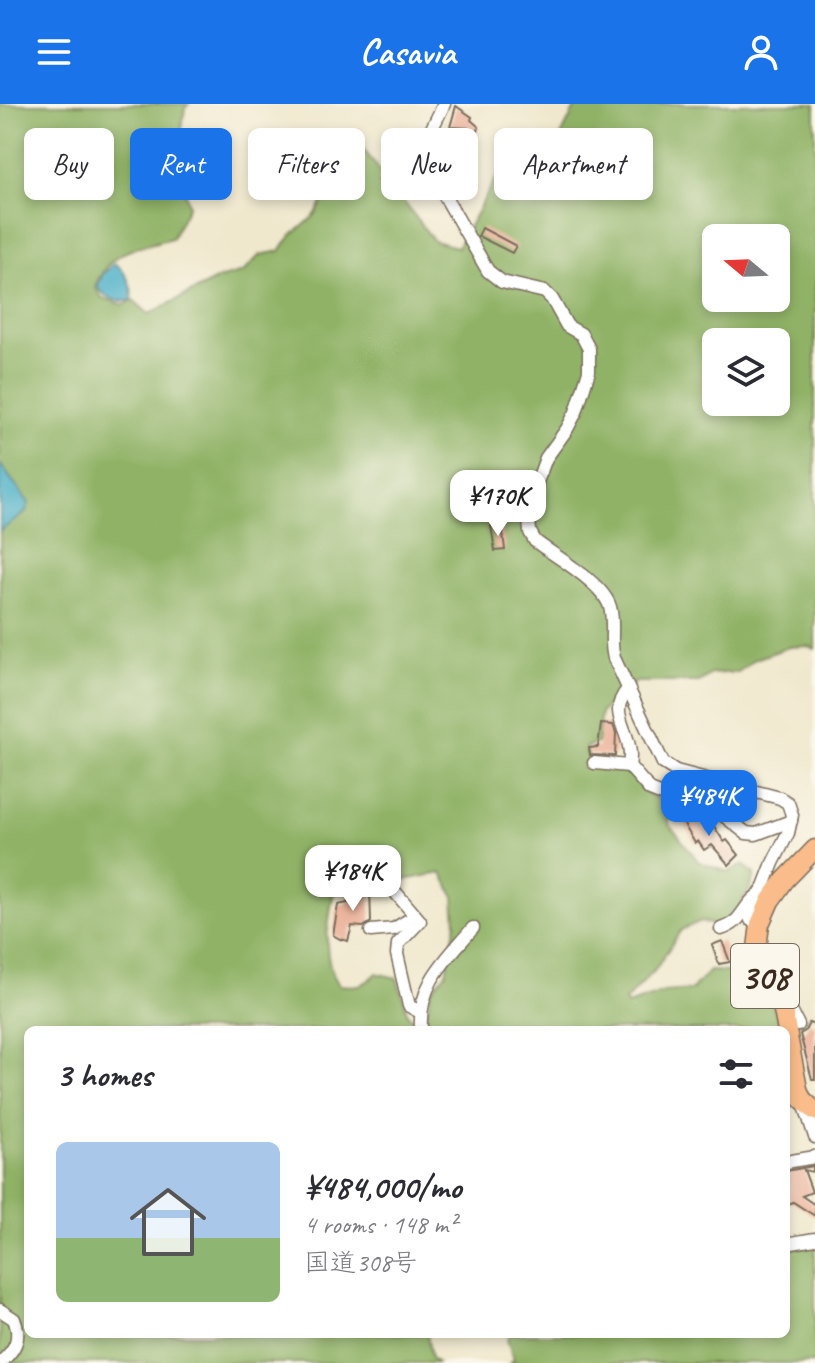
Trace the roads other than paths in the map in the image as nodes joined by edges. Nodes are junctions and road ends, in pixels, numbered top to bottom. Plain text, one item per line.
1 (444, 104) edge
2 (628, 689) junction
3 (594, 763) dead end
4 (663, 763) junction
5 (634, 770) junction
6 (791, 821) junction
7 (815, 849) edge
8 (763, 892) junction
9 (396, 893) dead end
10 (415, 916) junction
11 (747, 926) junction
12 (473, 928) dead end
13 (721, 929) dead end
14 (371, 931) dead end
15 (777, 996) junction
16 (420, 1020) edge
17 (798, 1025) dead end
18 (786, 1026) edge
19 (790, 1047) edge
20 (810, 1106) edge
21 (815, 1137) edge
22 (815, 1157) edge
23 (790, 1161) edge
24 (815, 1239) edge
25 (790, 1243) edge
26 (0, 1310) edge
27 (0, 1363) edge

1 - 2 street
2 - 4 street
2 - 5 street
3 - 5 street
4 - 5 street
4 - 6 street
5 - 6 street
6 - 8 street
7 - 11 highway, 308
8 - 11 street
8 - 11 street
9 - 10 street
10 - 14 street
10 - 16 street
11 - 13 street
11 - 15 highway, 308
12 - 16 street
15 - 17 street
15 - 18 highway, 308
19 - 20 highway, 308
20 - 21 street
22 - 23 street
24 - 25 street
26 - 27 street

